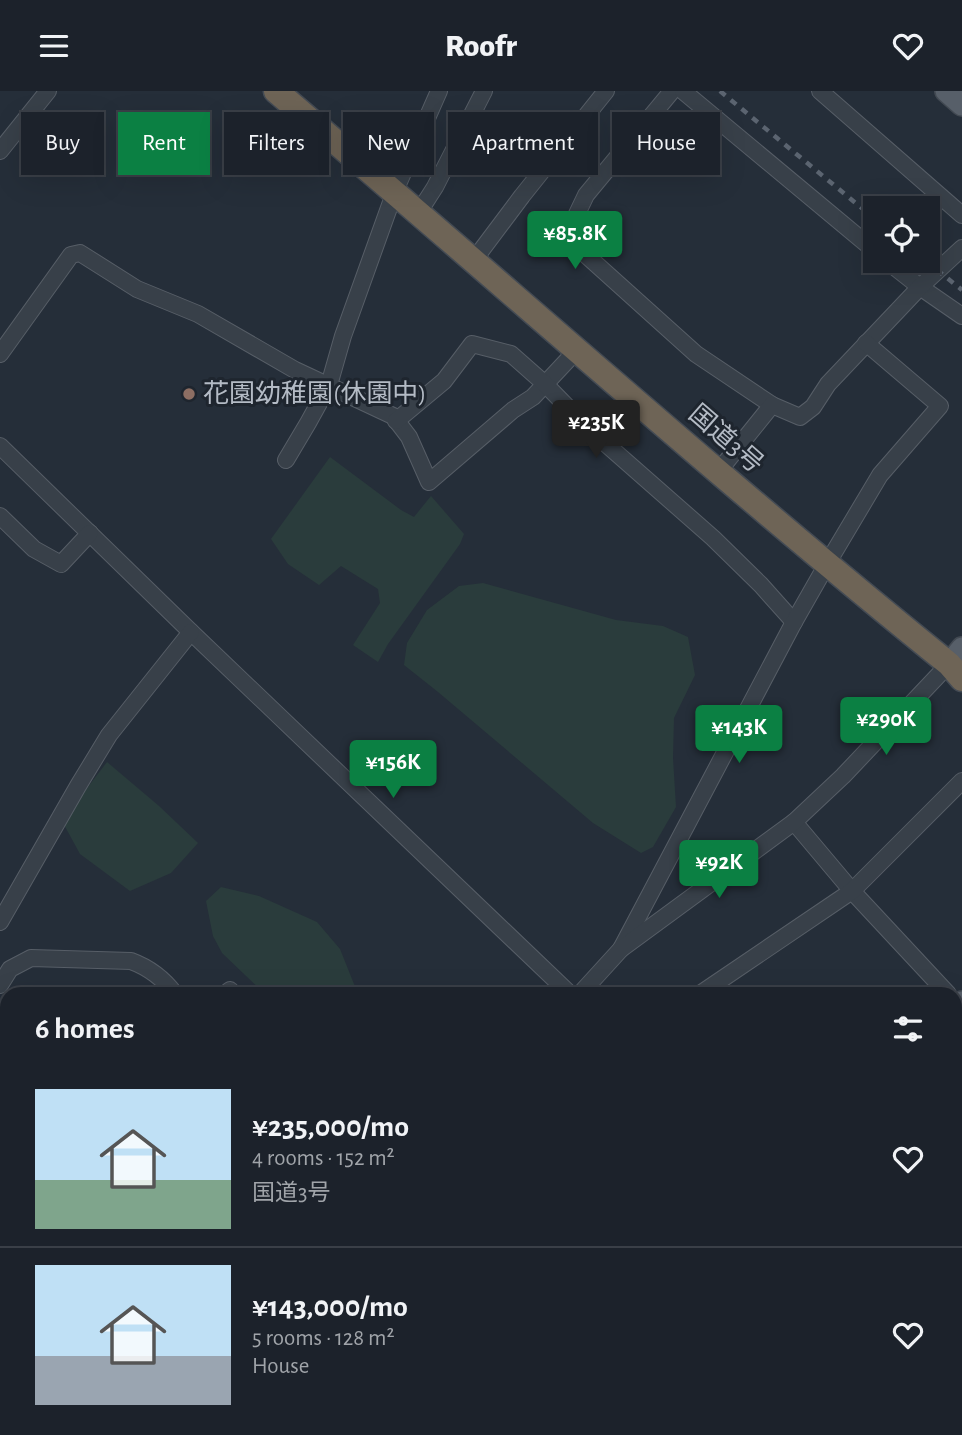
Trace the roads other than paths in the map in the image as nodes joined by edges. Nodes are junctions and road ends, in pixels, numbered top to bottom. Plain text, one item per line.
1 (48, 91) edge
2 (439, 91) edge
3 (484, 91) edge
4 (606, 91) edge
5 (672, 91) edge
6 (683, 91) edge
7 (820, 91) edge
8 (946, 91) edge
9 (280, 92) edge
10 (962, 105) edge
11 (0, 151) edge
12 (395, 191) junction
13 (419, 212) junction
14 (962, 215) edge
15 (863, 241) edge
16 (962, 248) edge
17 (474, 260) junction
18 (902, 273) edge
19 (920, 287) junction
20 (962, 316) edge
21 (866, 343) junction
22 (577, 350) junction
23 (0, 354) edge
24 (545, 384) junction
25 (329, 385) junction
26 (772, 405) junction
27 (396, 421) junction
28 (0, 446) edge
29 (286, 460) dead end
30 (718, 472) junction
31 (0, 516) edge
32 (90, 533) junction
33 (827, 564) junction
34 (794, 622) junction
35 (191, 632) junction
36 (959, 665) edge
37 (961, 783) edge
38 (794, 822) junction
39 (852, 891) junction
40 (0, 922) edge
41 (621, 949) junction
42 (5, 964) edge
43 (0, 985) edge
44 (169, 987) edge
45 (563, 987) edge
46 (586, 987) edge
47 (710, 987) edge
48 (942, 987) edge

1 - 11 street
2 - 12 street
3 - 13 street
4 - 17 street
5 - 26 street
6 - 15 street
7 - 14 street
8 - 10 main road
9 - 12 highway, 国道3号
12 - 13 highway, 国道3号
12 - 25 street
13 - 17 highway, 国道3号
16 - 19 street
17 - 22 highway, 国道3号
18 - 19 street
19 - 20 street
19 - 21 street
21 - 26 street
21 - 33 street
22 - 24 street
22 - 30 highway, 国道3号
23 - 25 street
24 - 27 street
24 - 27 street
24 - 34 street
25 - 27 street
25 - 29 street
26 - 30 street
28 - 32 street
30 - 33 highway, 国道3号
31 - 32 street
32 - 35 street
33 - 34 street
33 - 36 highway, 国道3号
34 - 41 street
35 - 40 street
35 - 45 street
36 - 38 street
37 - 39 street
38 - 39 street
38 - 41 street
39 - 47 street
39 - 48 street
41 - 46 street
42 - 43 street
42 - 44 street

